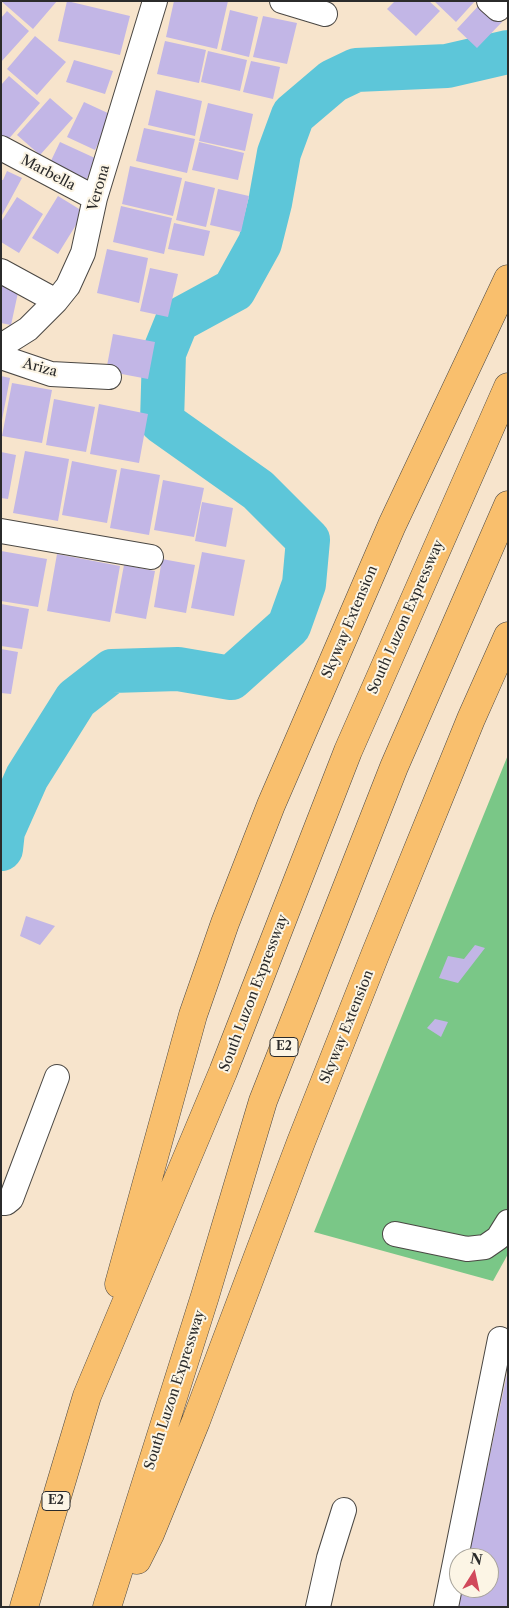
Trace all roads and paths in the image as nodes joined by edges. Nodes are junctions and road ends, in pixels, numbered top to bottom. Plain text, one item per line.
1 (155, 1) edge
2 (288, 2) edge
3 (325, 14) dead end
4 (1, 148) edge
5 (95, 198) junction
6 (1, 271) edge
7 (508, 279) edge
8 (56, 301) junction
9 (1, 346) edge
10 (1, 357) edge
11 (109, 377) dead end
12 (508, 387) edge
13 (508, 504) edge
14 (1, 531) edge
15 (151, 557) dead end
16 (508, 636) edge
17 (56, 1077) dead end
18 (1, 1203) edge
19 (508, 1222) edge
20 (395, 1234) dead end
21 (500, 1339) dead end
22 (88, 1396) junction
23 (344, 1510) dead end
24 (24, 1607) edge
25 (108, 1607) edge
26 (114, 1607) edge
27 (318, 1607) edge
28 (446, 1607) edge

1 - 5 street, Verona
2 - 3 street
4 - 5 street, Marbella
5 - 8 street, Verona
6 - 8 street
7 - 22 highway, Skyway Extension / E2
8 - 9 street, Verona
10 - 11 street, Ariza
12 - 22 highway, South Luzon Expressway / E2
13 - 25 highway, South Luzon Expressway / E2
14 - 15 street
16 - 26 highway, Skyway Extension
17 - 18 street
19 - 20 street
21 - 28 street
22 - 24 highway, South Luzon Expressway / E2
23 - 27 street

